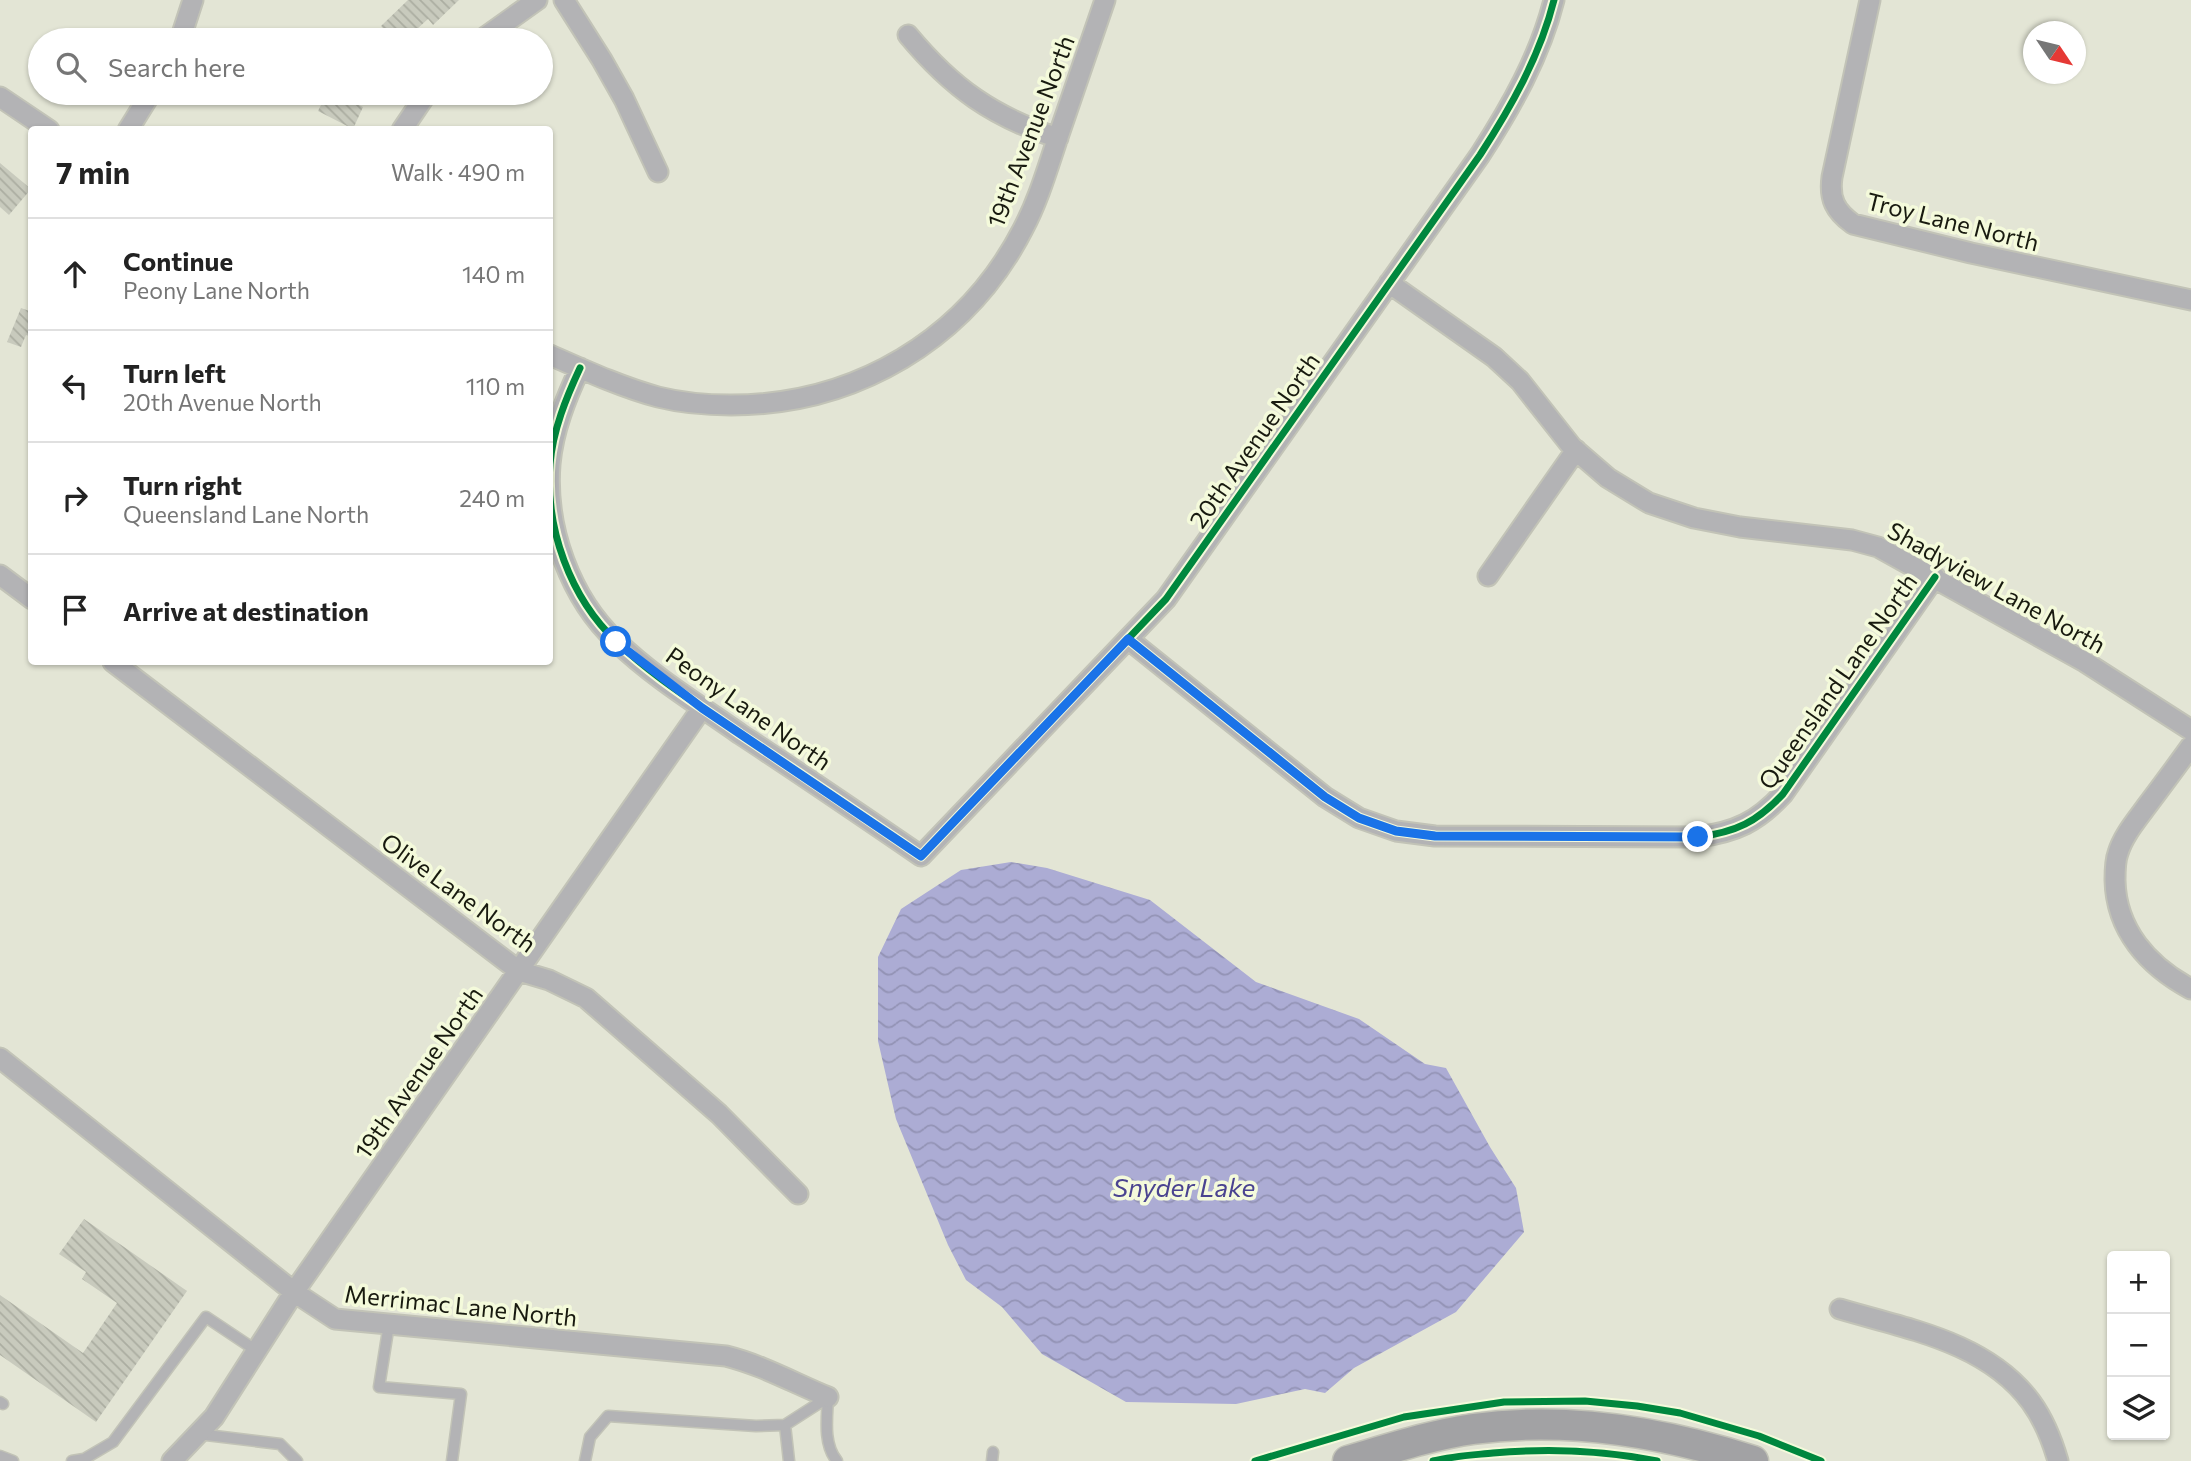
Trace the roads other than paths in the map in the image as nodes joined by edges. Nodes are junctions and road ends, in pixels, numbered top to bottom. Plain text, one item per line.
1 (193, 0) edge
2 (537, 0) edge
3 (564, 0) edge
4 (1105, 0) edge
5 (1554, 0) edge
6 (1870, 0) edge
7 (184, 28) edge
8 (498, 28) edge
9 (908, 36) dead end
10 (0, 97) edge
11 (143, 105) edge
12 (419, 105) edge
13 (43, 126) edge
14 (130, 126) edge
15 (405, 126) edge
16 (1058, 138) junction
17 (658, 172) dead end
18 (1389, 283) junction
19 (2191, 300) edge
20 (553, 356) edge
21 (580, 368) junction
22 (553, 449) edge
23 (1576, 450) junction
24 (553, 519) edge
25 (0, 575) edge
26 (1488, 576) dead end
27 (1935, 577) junction
28 (28, 596) edge
29 (1128, 639) junction
30 (117, 665) edge
31 (702, 708) junction
32 (2191, 730) edge
33 (2191, 746) edge
34 (921, 856) joint
35 (519, 971) junction
36 (2191, 989) edge
37 (0, 1058) edge
38 (798, 1194) dead end
39 (294, 1292) junction
40 (1840, 1309) dead end
41 (389, 1324) junction
42 (257, 1351) junction
43 (828, 1398) junction
44 (785, 1425) junction
45 (198, 1434) junction
46 (0, 1456) edge
47 (13, 1461) edge
48 (72, 1461) edge
49 (172, 1461) edge
50 (298, 1461) edge
51 (452, 1461) edge
52 (585, 1461) edge
53 (789, 1461) edge
54 (837, 1461) edge
55 (1348, 1461) edge
56 (1753, 1461) edge
57 (2058, 1461) edge

1 - 7 street
2 - 8 street
3 - 17 street
4 - 16 street, 19th Avenue North
5 - 18 street, 20th Avenue North
6 - 19 street, Troy Lane North
9 - 16 street
10 - 13 street
11 - 14 street
12 - 15 street
16 - 21 street, 19th Avenue North
18 - 23 street, Shadyview Lane North
18 - 29 street, 20th Avenue North
20 - 21 street
21 - 22 street, Peony Lane North
23 - 26 street
23 - 27 street, Shadyview Lane North
24 - 31 street, Peony Lane North
25 - 28 street
27 - 29 street, Queensland Lane North
27 - 32 street, Shadyview Lane North
29 - 34 street, 20th Avenue North
30 - 35 street, Olive Lane North
31 - 34 street, Peony Lane North
31 - 35 street, 19th Avenue North
33 - 36 street
35 - 38 street, Olive Lane North
35 - 39 street, 19th Avenue North
37 - 39 street, Merrimac Lane North
39 - 41 street, Merrimac Lane North
39 - 42 street, 19th Avenue North
40 - 57 street
41 - 43 street, Merrimac Lane North
41 - 51 lane
42 - 45 street, 19th Avenue North
42 - 48 lane
43 - 44 lane
43 - 54 lane
44 - 52 lane
44 - 53 lane
45 - 49 street, 19th Avenue North
45 - 50 lane
46 - 47 lane
55 - 56 main road

